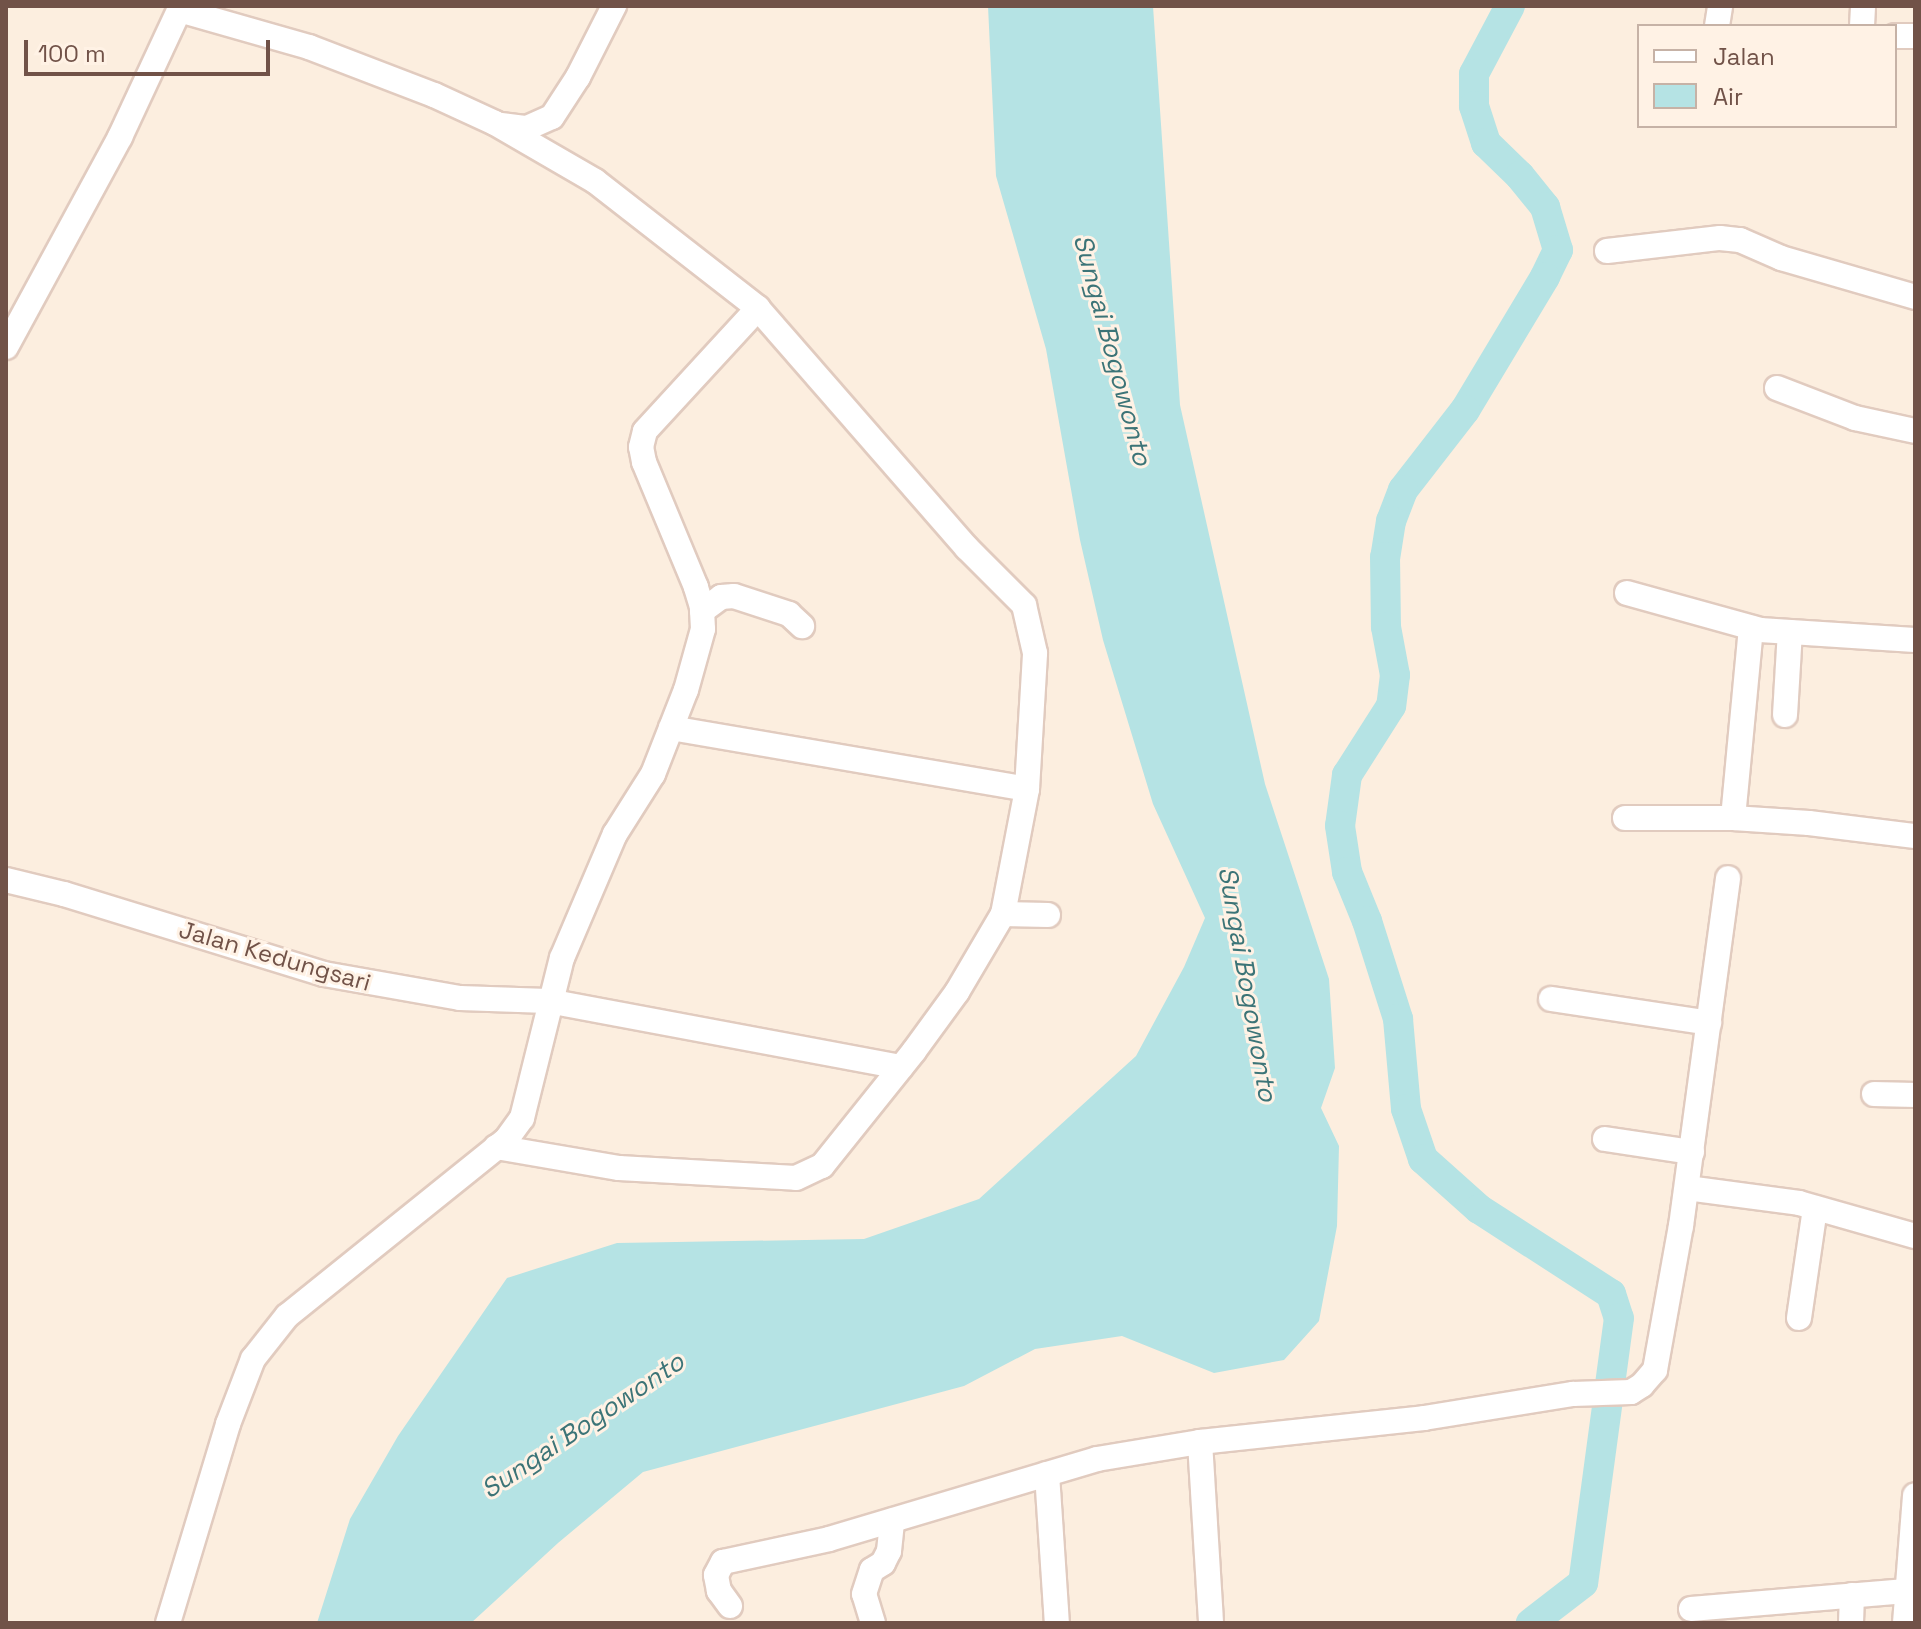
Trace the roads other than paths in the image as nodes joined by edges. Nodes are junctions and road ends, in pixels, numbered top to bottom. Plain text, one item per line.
1 (614, 6) edge
2 (180, 8) edge
3 (495, 123) junction
4 (1607, 251) dead end
5 (1915, 297) edge
6 (758, 308) junction
7 (6, 347) edge
8 (1777, 388) dead end
9 (1915, 431) edge
10 (1627, 593) dead end
11 (702, 611) junction
12 (802, 626) dead end
13 (1751, 628) junction
14 (1790, 632) junction
15 (1915, 640) edge
16 (1785, 715) dead end
17 (671, 728) junction
18 (1027, 789) junction
19 (1625, 818) dead end
20 (1733, 818) junction
21 (1915, 836) edge
22 (1728, 878) dead end
23 (6, 880) edge
24 (1003, 914) junction
25 (1048, 915) dead end
26 (1551, 999) dead end
27 (548, 1001) junction
28 (1709, 1023) junction
29 (901, 1067) junction
30 (1874, 1094) dead end
31 (1915, 1095) edge
32 (1605, 1139) dead end
33 (496, 1147) junction
34 (1692, 1152) junction
35 (1687, 1188) junction
36 (1815, 1208) junction
37 (1915, 1236) edge
38 (1799, 1318) dead end
39 (1200, 1442) junction
40 (1047, 1474) junction
41 (1915, 1495) edge
42 (892, 1520) junction
43 (1910, 1590) edge
44 (1852, 1595) junction
45 (730, 1606) dead end
46 (1691, 1609) dead end
47 (168, 1623) edge
48 (873, 1623) edge
49 (1057, 1623) edge
50 (1211, 1623) edge
51 (1851, 1623) edge
52 (1905, 1623) edge

1 - 3 street
2 - 3 street
2 - 7 street
3 - 6 street
4 - 5 street
6 - 11 street
6 - 18 street
8 - 9 street
10 - 13 street
11 - 12 street
11 - 17 street
13 - 14 street
13 - 20 street
14 - 15 street
14 - 16 street
17 - 18 street
17 - 27 street
18 - 24 street
19 - 20 street
20 - 21 street
22 - 28 street
23 - 27 street, Jalan Kedungsari
24 - 25 street
24 - 29 street
26 - 28 street
27 - 29 street, Jalan Kedungsari
27 - 33 street
28 - 34 street
29 - 33 street
30 - 31 street
32 - 34 street
33 - 47 street
34 - 35 street
35 - 36 street
35 - 39 street
36 - 37 street
36 - 38 street
39 - 40 street
39 - 50 street
40 - 42 street
40 - 49 street
41 - 43 street
42 - 45 street
42 - 48 street
43 - 44 street
43 - 52 street
44 - 46 street
44 - 51 street

